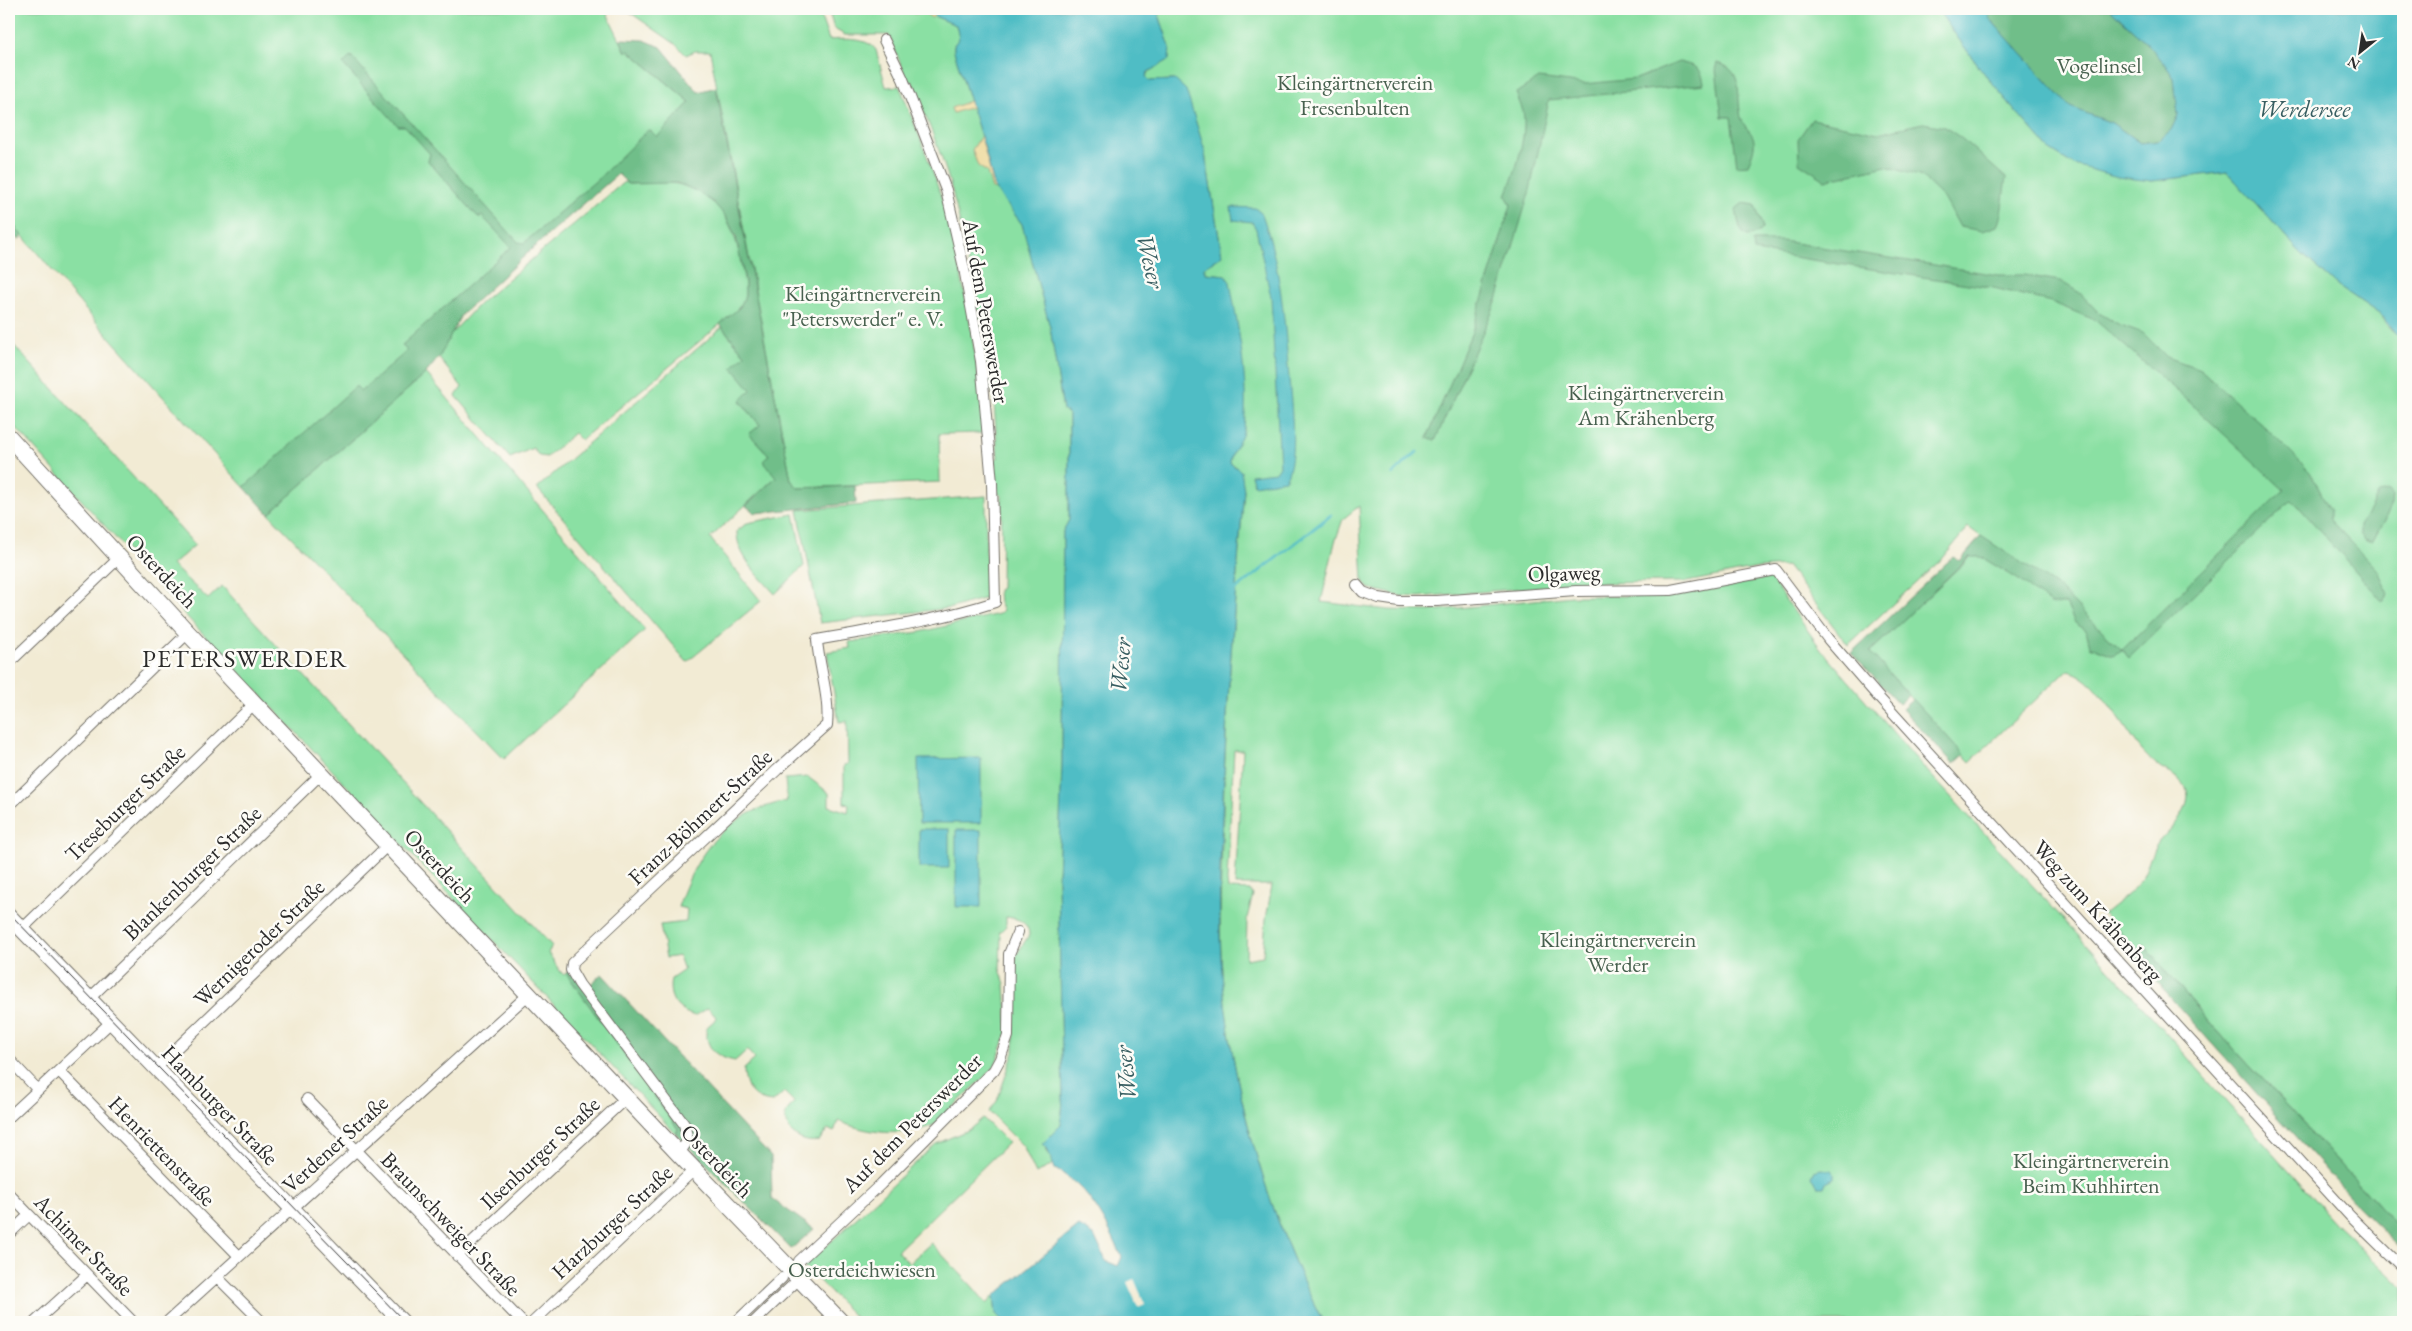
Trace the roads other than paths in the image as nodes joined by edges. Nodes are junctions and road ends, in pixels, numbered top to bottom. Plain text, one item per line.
1 (884, 40) dead end
2 (9, 437) edge
3 (119, 558) junction
4 (1776, 570) joint
5 (1357, 585) dead end
6 (995, 602) joint
7 (188, 633) junction
8 (9, 662) edge
9 (255, 703) junction
10 (321, 774) junction
11 (9, 806) edge
12 (388, 845) junction
13 (9, 916) edge
14 (21, 930) junction
15 (1018, 932) dead end
16 (529, 994) junction
17 (89, 999) junction
18 (111, 1022) junction
19 (9, 1059) edge
20 (156, 1068) junction
21 (59, 1071) junction
22 (38, 1090) junction
23 (627, 1097) junction
24 (307, 1100) dead end
25 (9, 1117) edge
26 (354, 1151) junction
27 (679, 1154) junction
28 (694, 1170) junction
29 (9, 1194) edge
30 (291, 1208) junction
31 (29, 1215) junction
32 (9, 1234) edge
33 (239, 1256) junction
34 (457, 1256) junction
35 (800, 1261) dead end
36 (2403, 1268) edge
37 (87, 1275) junction
38 (217, 1277) junction
39 (782, 1278) dead end
40 (799, 1279) junction
41 (35, 1322) edge
42 (133, 1322) edge
43 (167, 1322) edge
44 (262, 1322) edge
45 (402, 1322) edge
46 (522, 1322) edge
47 (533, 1322) edge
48 (736, 1322) edge
49 (754, 1322) edge
50 (842, 1322) edge

1 - 6 street, Auf dem Peterswerder
2 - 3 main road, Osterdeich
3 - 7 main road, Osterdeich
3 - 8 street
4 - 5 street, Olgaweg
4 - 36 street, Weg zum Krähenberg
6 - 27 street, Franz-Böhmert-Straße
7 - 9 main road, Osterdeich
7 - 11 street
9 - 10 main road, Osterdeich
9 - 14 street, Treseburger Straße
10 - 12 main road, Osterdeich
10 - 17 street, Blankenburger Straße
12 - 16 main road, Osterdeich
12 - 20 street, Wernigeroder Straße
13 - 14 street, Hamburger Straße
14 - 17 street, Hamburger Straße
15 - 35 street, Auf dem Peterswerder
16 - 23 main road, Osterdeich
16 - 26 street, Verdener Straße
17 - 18 street, Hamburger Straße
18 - 20 street, Hamburger Straße
18 - 21 street
19 - 22 street
20 - 30 street, Hamburger Straße
21 - 22 street
21 - 33 street, Henriettenstraße
22 - 25 street
23 - 27 main road, Osterdeich
23 - 34 street, Ilsenburger Straße
24 - 26 street, Braunschweiger Straße
26 - 30 street, Verdener Straße
26 - 34 street, Braunschweiger Straße
27 - 28 main road, Osterdeich
28 - 40 main road, Osterdeich
28 - 47 street, Harzburger Straße
29 - 31 street, Achimer Straße
30 - 33 street, Verdener Straße
30 - 45 street, Hamburger Straße
31 - 32 street
31 - 37 street, Achimer Straße
33 - 38 street, Verdener Straße
34 - 46 street, Braunschweiger Straße
37 - 41 street
37 - 42 street, Achimer Straße
38 - 43 street, Verdener Straße
38 - 44 street
39 - 48 street
40 - 49 street
40 - 50 main road, Osterdeich

